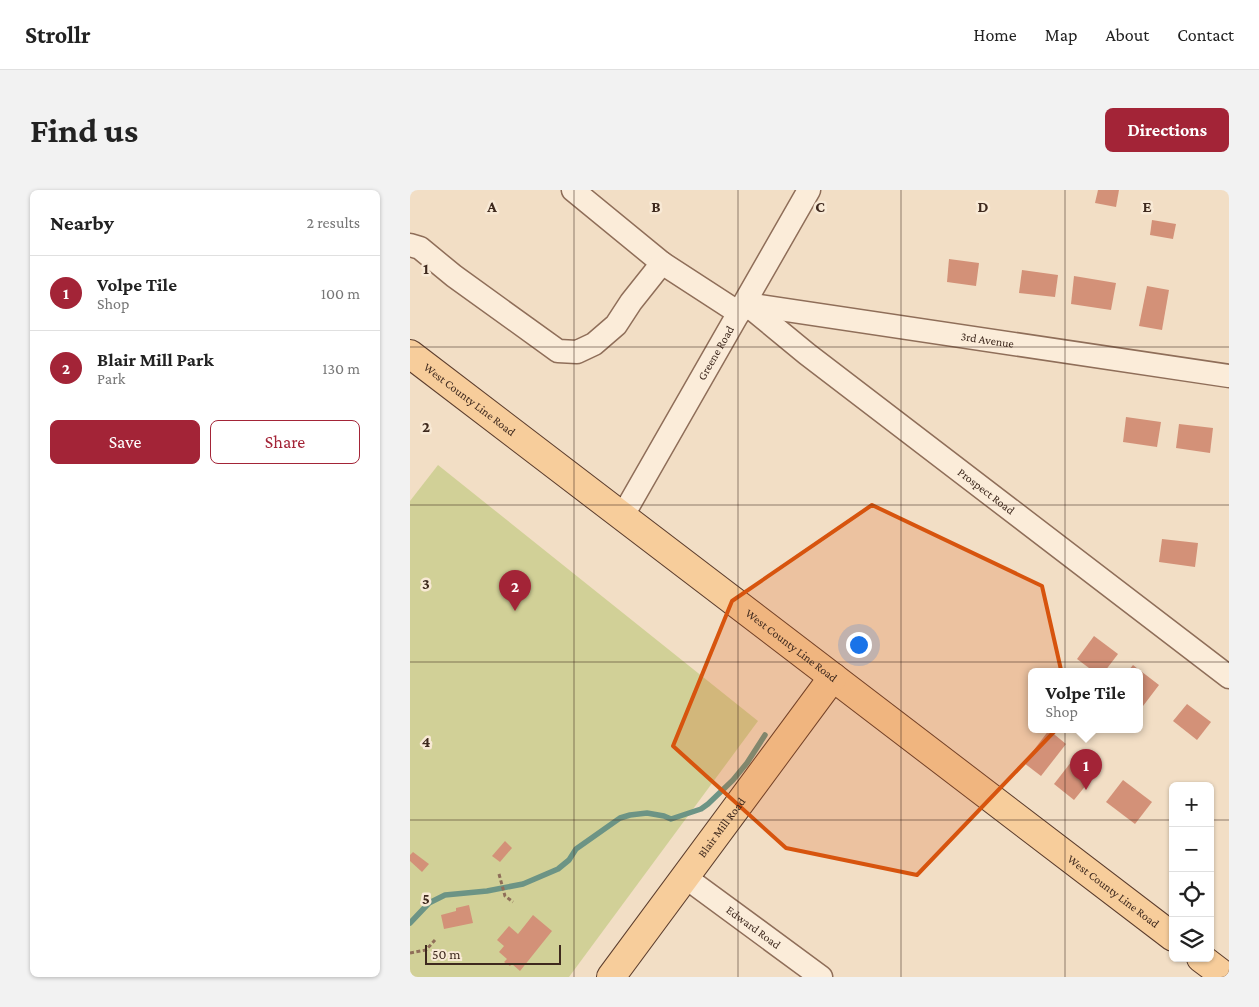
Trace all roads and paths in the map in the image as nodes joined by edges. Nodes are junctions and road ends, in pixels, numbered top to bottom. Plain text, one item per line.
1 (573, 190) edge
2 (809, 190) edge
3 (410, 245) edge
4 (662, 264) junction
5 (742, 308) junction
6 (410, 354) edge
7 (1229, 376) edge
8 (622, 516) junction
9 (1193, 650) junction
10 (1229, 655) edge
11 (833, 677) junction
12 (1229, 678) edge
13 (499, 874) dead end
14 (686, 877) junction
15 (513, 902) dead end
16 (1169, 934) edge
17 (436, 940) dead end
18 (410, 953) edge
19 (1206, 962) edge
20 (611, 977) edge
21 (821, 977) edge
22 (1226, 977) edge

1 - 4 street, Prospect Road
2 - 5 street, Greene Road
3 - 4 street
4 - 5 street, Prospect Road
5 - 7 street, 3rd Avenue
5 - 8 street, Greene Road
5 - 9 street, Prospect Road
6 - 8 main road, West County Line Road
8 - 11 main road, West County Line Road
9 - 10 street
9 - 12 street, Prospect Road
11 - 14 main road, Blair Mill Road
11 - 16 main road, West County Line Road
13 - 15 path
14 - 20 main road, Blair Mill Road
14 - 21 street, Edward Road
17 - 18 path
19 - 22 main road

